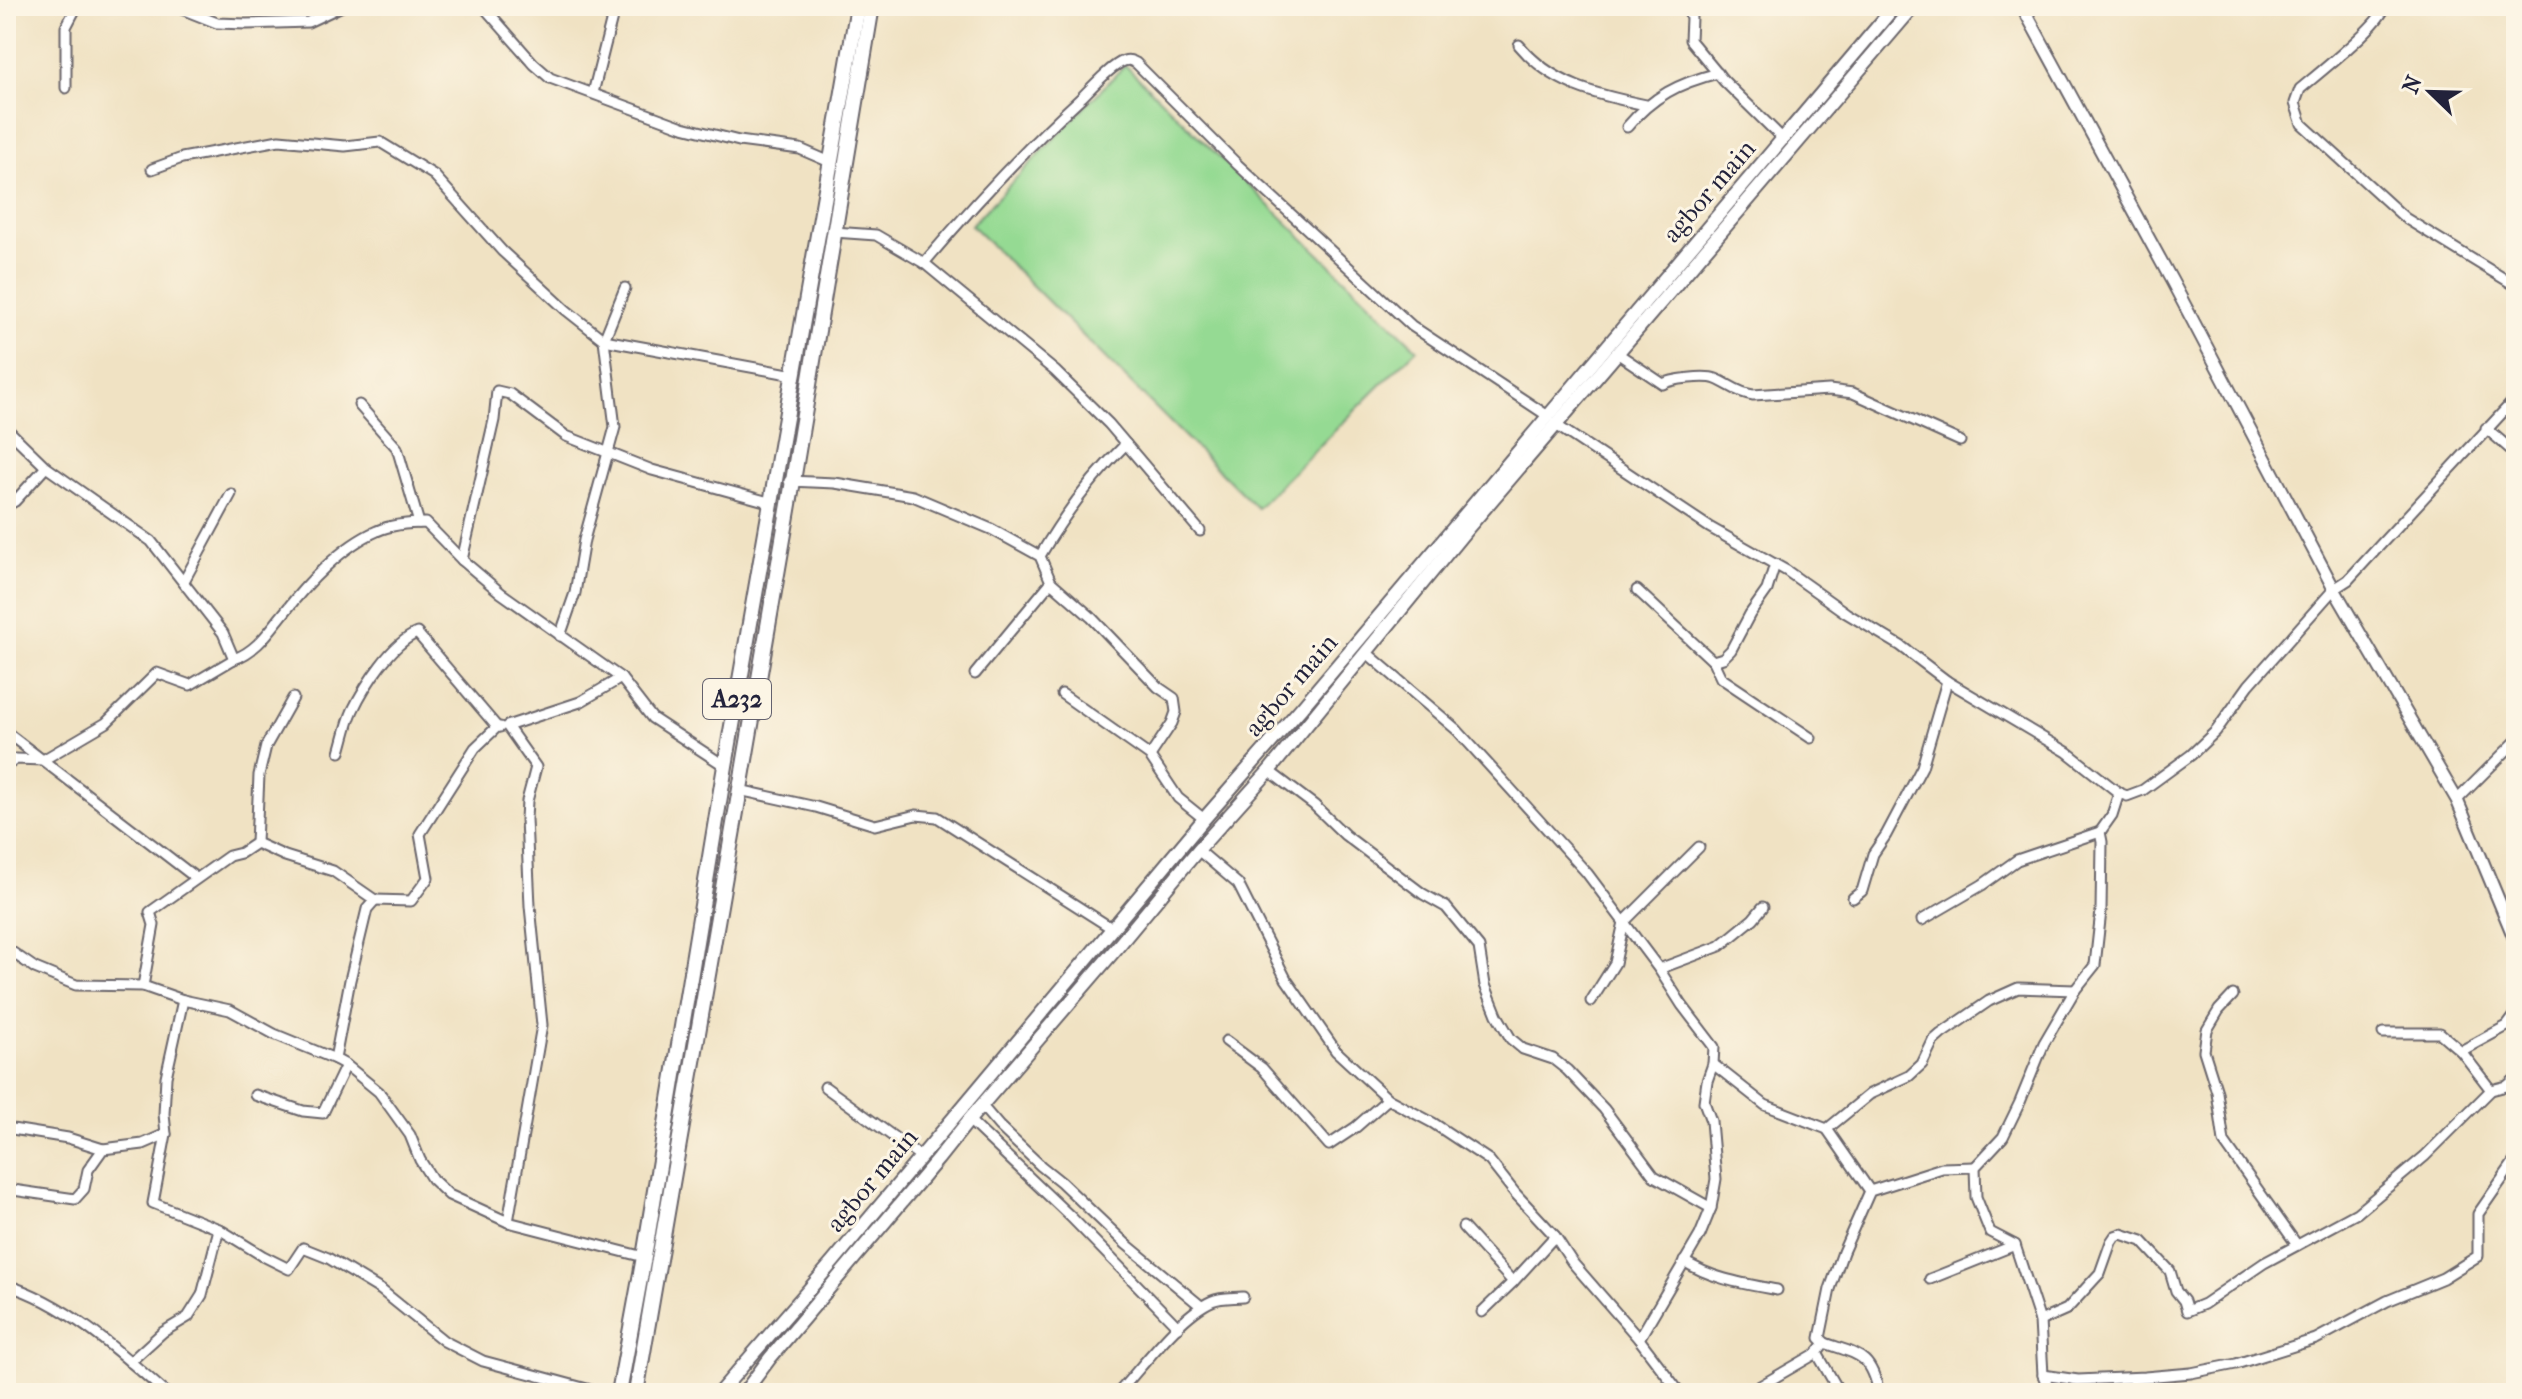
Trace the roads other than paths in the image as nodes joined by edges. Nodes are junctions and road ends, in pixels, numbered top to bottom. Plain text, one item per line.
1 (77, 6) edge
2 (174, 6) edge
3 (342, 6) edge
4 (483, 6) edge
5 (615, 6) edge
6 (858, 6) edge
7 (872, 6) edge
8 (1687, 6) edge
9 (1895, 6) edge
10 (1914, 6) edge
11 (2022, 6) edge
12 (2385, 6) edge
13 (1877, 39) junction
14 (1519, 45) dead end
15 (1718, 73) junction
16 (66, 88) dead end
17 (593, 93) junction
18 (1646, 105) junction
19 (1627, 127) dead end
20 (1783, 139) junction
21 (830, 162) junction
22 (152, 169) dead end
23 (834, 232) junction
24 (924, 263) junction
25 (2516, 286) edge
26 (625, 288) dead end
27 (604, 340) junction
28 (1617, 353) junction
29 (794, 375) junction
30 (2516, 398) edge
31 (359, 405) dead end
32 (1552, 420) junction
33 (6, 428) edge
34 (2486, 428) junction
35 (1960, 441) dead end
36 (1126, 444) junction
37 (607, 451) junction
38 (2516, 454) edge
39 (46, 467) junction
40 (776, 479) junction
41 (793, 481) junction
42 (231, 494) dead end
43 (772, 503) junction
44 (6, 506) edge
45 (419, 523) junction
46 (1200, 531) dead end
47 (1040, 556) junction
48 (462, 560) junction
49 (1775, 564) junction
50 (184, 581) junction
51 (1051, 582) junction
52 (2334, 589) junction
53 (1637, 590) dead end
54 (560, 636) junction
55 (1367, 653) junction
56 (234, 659) junction
57 (1713, 661) junction
58 (975, 674) dead end
59 (621, 678) junction
60 (1947, 681) junction
61 (1062, 694) dead end
62 (293, 698) dead end
63 (502, 726) junction
64 (6, 732) edge
65 (1811, 738) dead end
66 (2516, 741) edge
67 (340, 752) dead end
68 (1150, 756) junction
69 (43, 760) junction
70 (6, 766) edge
71 (725, 766) junction
72 (1269, 771) junction
73 (739, 790) junction
74 (2119, 793) junction
75 (2457, 800) junction
76 (1204, 819) junction
77 (2100, 832) junction
78 (256, 843) junction
79 (1699, 847) dead end
80 (1198, 850) junction
81 (196, 878) junction
82 (1853, 898) dead end
83 (375, 900) junction
84 (1763, 907) dead end
85 (1922, 920) dead end
86 (1624, 922) junction
87 (1113, 929) junction
88 (2516, 942) edge
89 (6, 948) edge
90 (1659, 969) junction
91 (143, 986) junction
92 (2075, 990) junction
93 (2233, 995) dead end
94 (183, 1000) junction
95 (1591, 1001) dead end
96 (2516, 1014) edge
97 (2383, 1033) dead end
98 (1226, 1041) dead end
99 (2461, 1051) junction
100 (335, 1059) junction
101 (1713, 1064) junction
102 (346, 1065) junction
103 (2516, 1078) edge
104 (825, 1087) dead end
105 (2491, 1090) junction
106 (255, 1095) dead end
107 (1388, 1099) junction
108 (981, 1105) junction
109 (969, 1120) junction
110 (6, 1128) edge
111 (1827, 1129) junction
112 (166, 1134) junction
113 (103, 1149) junction
114 (920, 1156) junction
115 (2516, 1159) edge
116 (1975, 1167) junction
117 (6, 1189) edge
118 (1870, 1191) junction
119 (1711, 1208) junction
120 (508, 1222) junction
121 (1463, 1227) dead end
122 (219, 1229) junction
123 (1555, 1236) junction
124 (2015, 1245) junction
125 (2297, 1245) junction
126 (644, 1257) junction
127 (1684, 1261) junction
128 (1930, 1279) dead end
129 (1513, 1282) junction
130 (6, 1285) edge
131 (1777, 1290) dead end
132 (1243, 1297) dead end
133 (1201, 1306) junction
134 (1482, 1312) dead end
135 (2040, 1321) junction
136 (1178, 1327) junction
137 (1639, 1339) junction
138 (1825, 1343) junction
139 (1817, 1353) junction
140 (130, 1362) junction
141 (2043, 1375) junction
142 (166, 1393) edge
143 (602, 1393) edge
144 (619, 1393) edge
145 (636, 1393) edge
146 (719, 1393) edge
147 (744, 1393) edge
148 (1118, 1393) edge
149 (1680, 1393) edge
150 (1748, 1393) edge
151 (1840, 1393) edge
152 (1879, 1393) edge
153 (2050, 1393) edge

1 - 16 street
2 - 3 street
4 - 17 street
5 - 17 street
6 - 21 highway, A232
7 - 23 highway, A232
8 - 15 street
9 - 13 main road, agbor main
10 - 13 main road, agbor main
11 - 52 street
12 - 25 street
13 - 20 main road, agbor main
13 - 28 main road, agbor main
14 - 18 street
15 - 18 street
15 - 20 street
17 - 21 street
18 - 19 street
20 - 32 main road, agbor main
21 - 29 highway, A232
22 - 27 street
23 - 24 street
23 - 41 highway, A232
24 - 32 street
24 - 36 street
26 - 27 street
27 - 29 street
27 - 37 street
28 - 32 main road, agbor main
28 - 35 street
29 - 40 highway, A232
30 - 34 street
31 - 45 street
32 - 49 street
32 - 55 main road, agbor main
32 - 76 main road, agbor main
33 - 39 street
34 - 38 street
34 - 52 street
36 - 46 street
36 - 47 street
37 - 43 street
37 - 48 street
37 - 54 street
39 - 44 street
39 - 50 street
40 - 41 street
40 - 43 highway, A232
41 - 47 street
41 - 73 highway, A232
42 - 50 street
43 - 71 highway, A232
45 - 48 street
45 - 56 street
47 - 51 street
48 - 54 street
49 - 57 street
49 - 60 street
50 - 56 street
51 - 58 street
51 - 68 street
52 - 74 street
52 - 75 street
53 - 57 street
54 - 59 street
55 - 72 main road, agbor main
55 - 86 street
56 - 69 street
57 - 65 street
59 - 63 street
59 - 71 street
60 - 74 street
60 - 82 street
61 - 68 street
62 - 78 street
63 - 67 street
63 - 83 street
63 - 120 street
64 - 69 street
66 - 75 street
68 - 76 street
69 - 70 street
69 - 81 street
71 - 126 highway, A232
72 - 80 main road, agbor main
72 - 119 street
73 - 87 street
73 - 145 highway, A232
74 - 77 street
75 - 88 street
76 - 87 main road, agbor main
77 - 85 street
77 - 92 street
78 - 81 street
78 - 83 street
79 - 86 street
80 - 107 street
80 - 108 main road, agbor main
81 - 91 street
83 - 100 street
84 - 90 street
86 - 90 street
86 - 95 street
87 - 114 main road, agbor main
89 - 91 street
90 - 101 street
91 - 94 street
92 - 111 street
92 - 116 street
93 - 125 street
94 - 100 street
94 - 112 street
96 - 99 street
97 - 99 street
98 - 107 street
99 - 105 street
100 - 102 street
101 - 111 street
101 - 119 street
102 - 106 street
102 - 120 street
103 - 105 street
104 - 114 street
105 - 125 street
107 - 123 street
108 - 109 main road, agbor main
108 - 133 street
109 - 136 street
109 - 147 main road, agbor main
110 - 113 street
111 - 118 street
112 - 113 street
112 - 122 street
113 - 117 street
114 - 146 main road, agbor main
115 - 141 street
116 - 118 street
116 - 124 street
118 - 138 street
119 - 127 street
120 - 126 street
121 - 129 street
122 - 140 street
122 - 143 street
123 - 129 street
123 - 137 street
124 - 128 street
124 - 135 street
125 - 135 street
126 - 144 highway, A232
127 - 131 street
127 - 137 street
129 - 134 street
130 - 140 street
132 - 133 street
133 - 136 street
135 - 141 street
136 - 148 street
137 - 149 street
138 - 139 street
138 - 152 street
139 - 150 street
139 - 151 street
140 - 142 street
141 - 153 street

